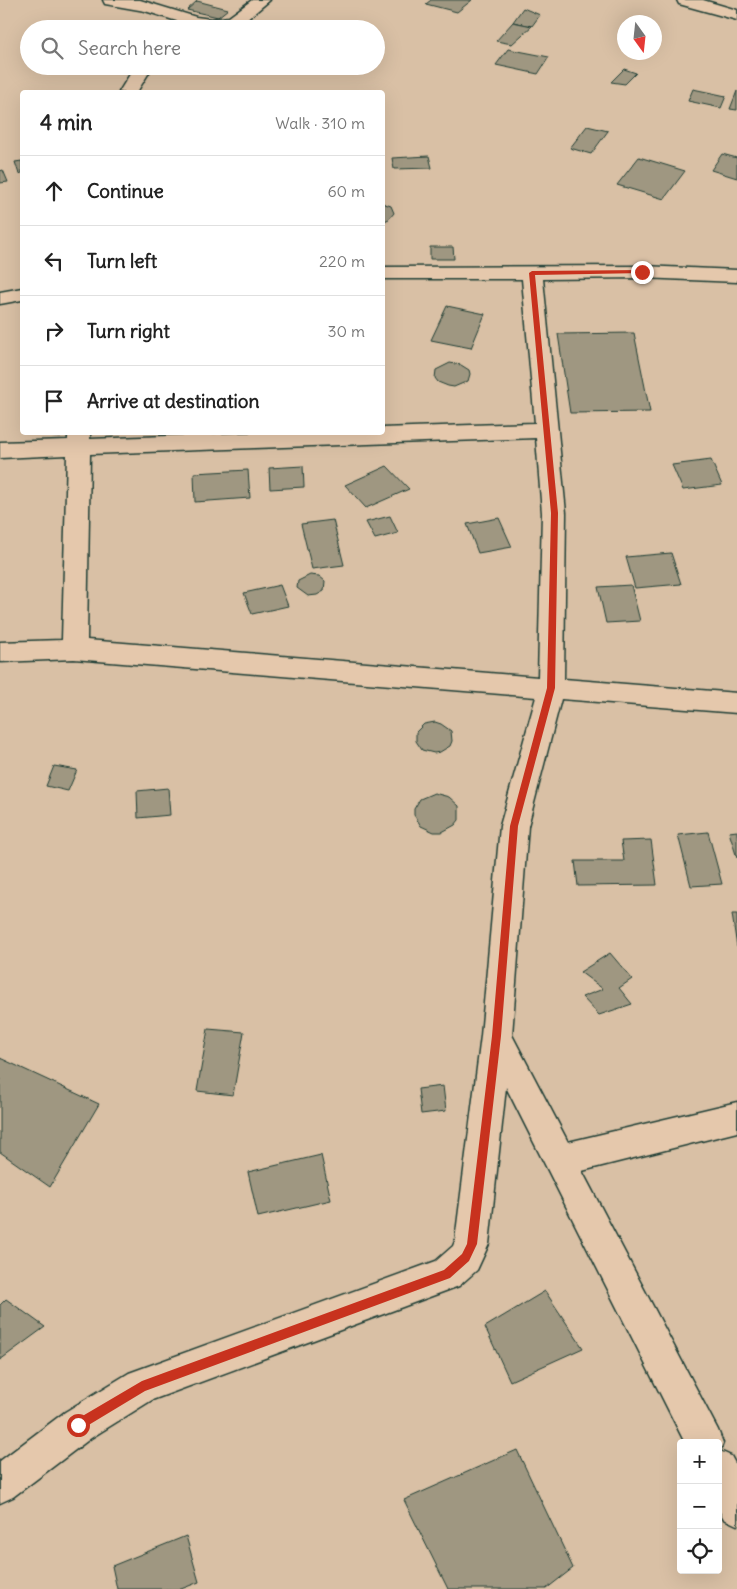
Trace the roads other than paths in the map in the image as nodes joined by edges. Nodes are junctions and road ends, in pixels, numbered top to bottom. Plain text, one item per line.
1 (111, 0) edge
2 (262, 0) edge
3 (685, 0) edge
4 (737, 15) edge
5 (172, 20) edge
6 (233, 20) edge
7 (138, 75) edge
8 (129, 90) edge
9 (385, 273) edge
10 (532, 273) junction
11 (737, 276) edge
12 (20, 294) edge
13 (0, 298) edge
14 (546, 430) junction
15 (385, 433) edge
16 (312, 435) edge
17 (79, 440) edge
18 (0, 450) edge
19 (74, 649) junction
20 (0, 652) edge
21 (551, 688) junction
22 (737, 703) edge
23 (496, 1036) junction
24 (737, 1117) edge
25 (561, 1160) junction
26 (703, 1439) edge
27 (722, 1477) edge
28 (0, 1484) edge
29 (737, 1506) edge

1 - 5 street
2 - 6 street
3 - 4 street
7 - 8 street
9 - 10 street
10 - 11 street
10 - 14 street
12 - 13 street
14 - 15 street
14 - 21 street
16 - 17 street
17 - 18 street
17 - 19 street
19 - 20 street
19 - 21 street
21 - 22 street
21 - 23 street
23 - 25 street
23 - 28 street
24 - 25 street
25 - 26 street
27 - 29 street

